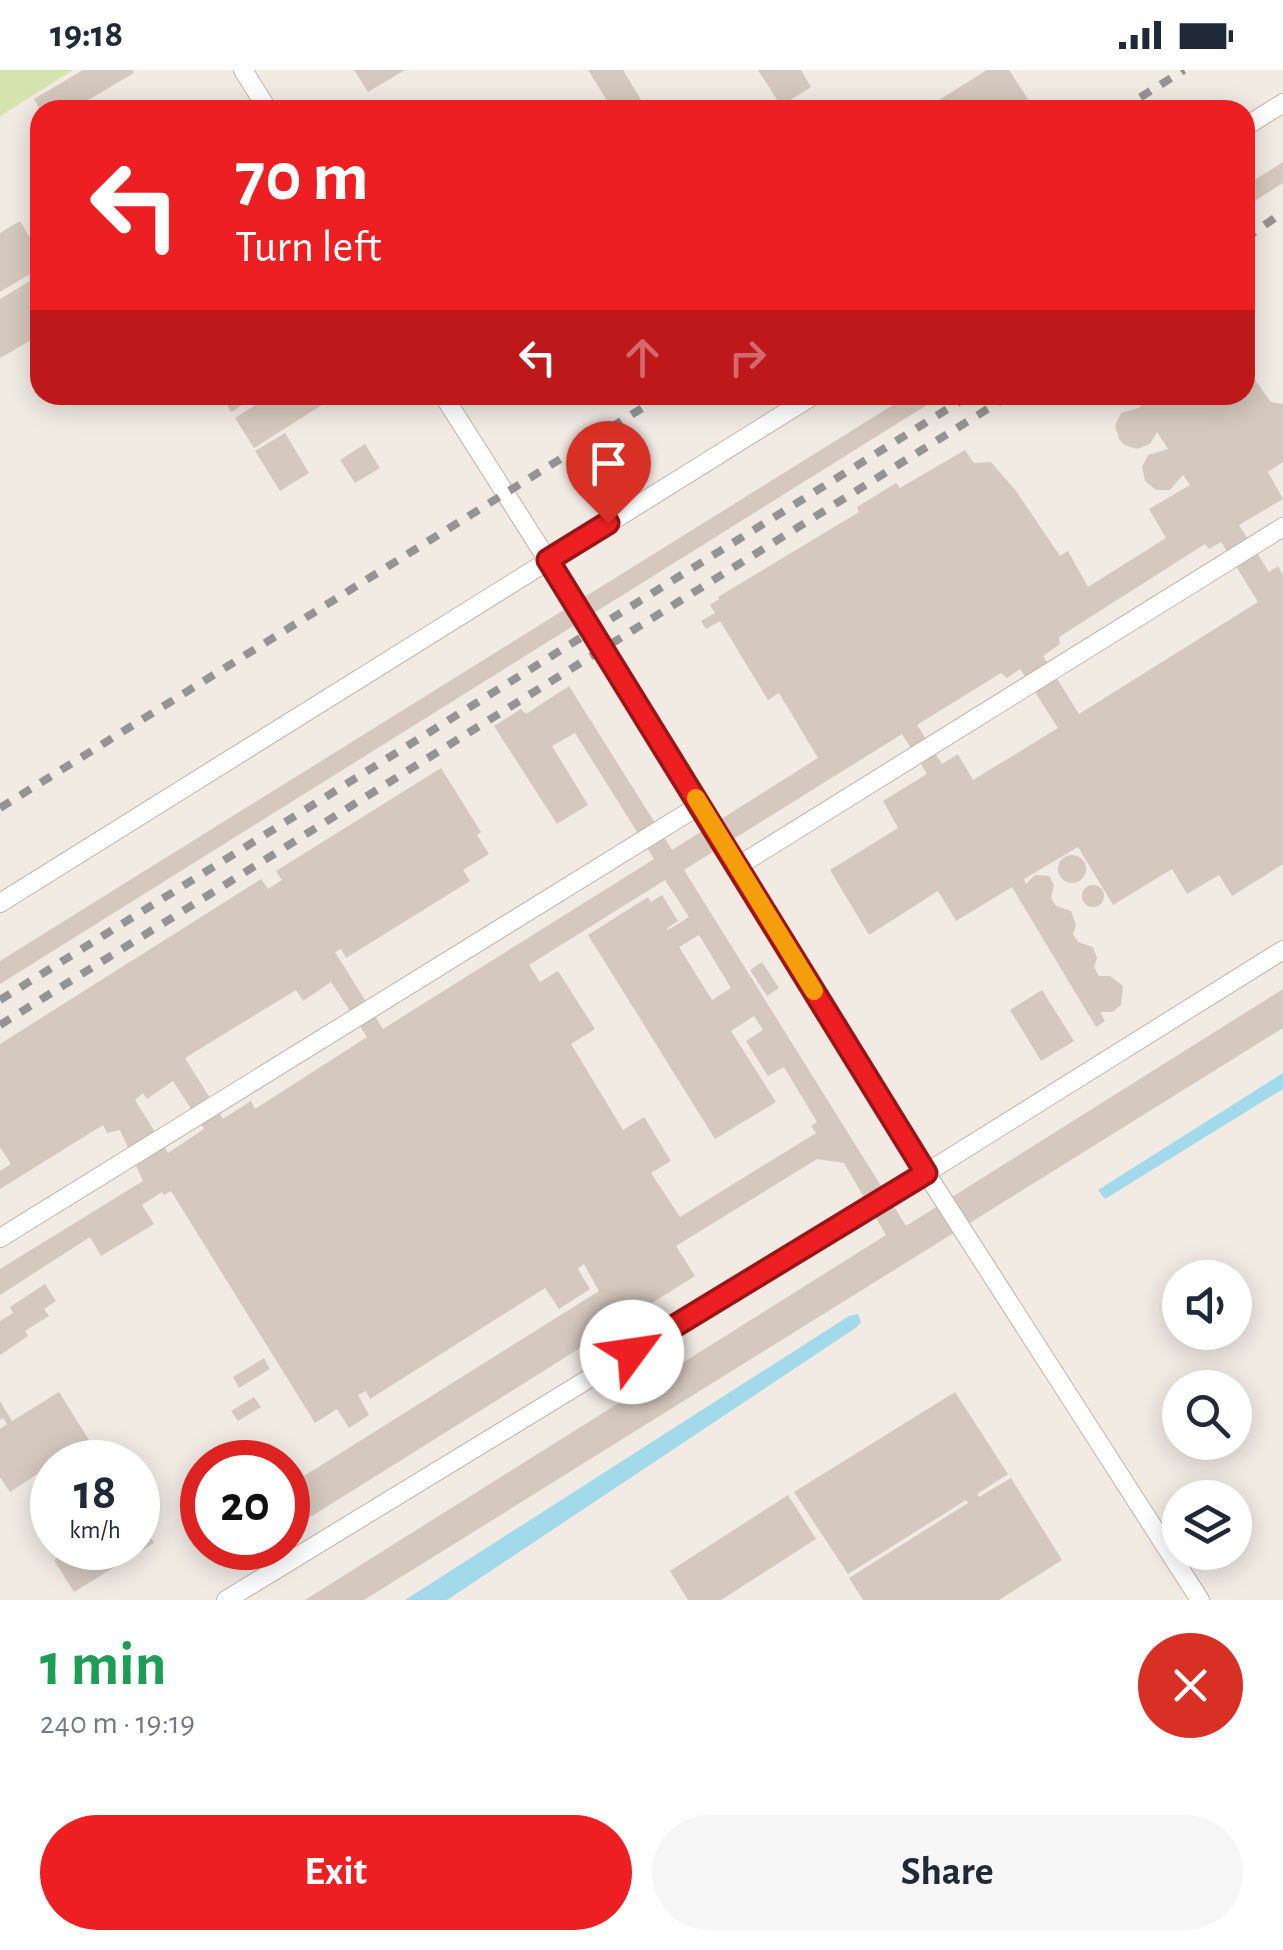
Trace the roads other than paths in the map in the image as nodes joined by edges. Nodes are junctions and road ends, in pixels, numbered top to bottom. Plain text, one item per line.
1 (243, 70) edge
2 (262, 100) edge
3 (1283, 103) edge
4 (1255, 121) edge
5 (448, 405) edge
6 (798, 405) edge
7 (1283, 527) edge
8 (548, 560) junction
9 (700, 806) junction
10 (738, 866) junction
11 (0, 903) edge
12 (1283, 950) edge
13 (926, 1173) junction
14 (0, 1238) edge
15 (226, 1600) edge
16 (1200, 1600) edge

1 - 2 lane
3 - 4 lane
5 - 8 lane
6 - 8 lane
7 - 10 lane
8 - 9 lane
8 - 11 lane
9 - 10 lane
9 - 14 lane
10 - 13 lane
12 - 13 lane
13 - 15 lane
13 - 16 lane

